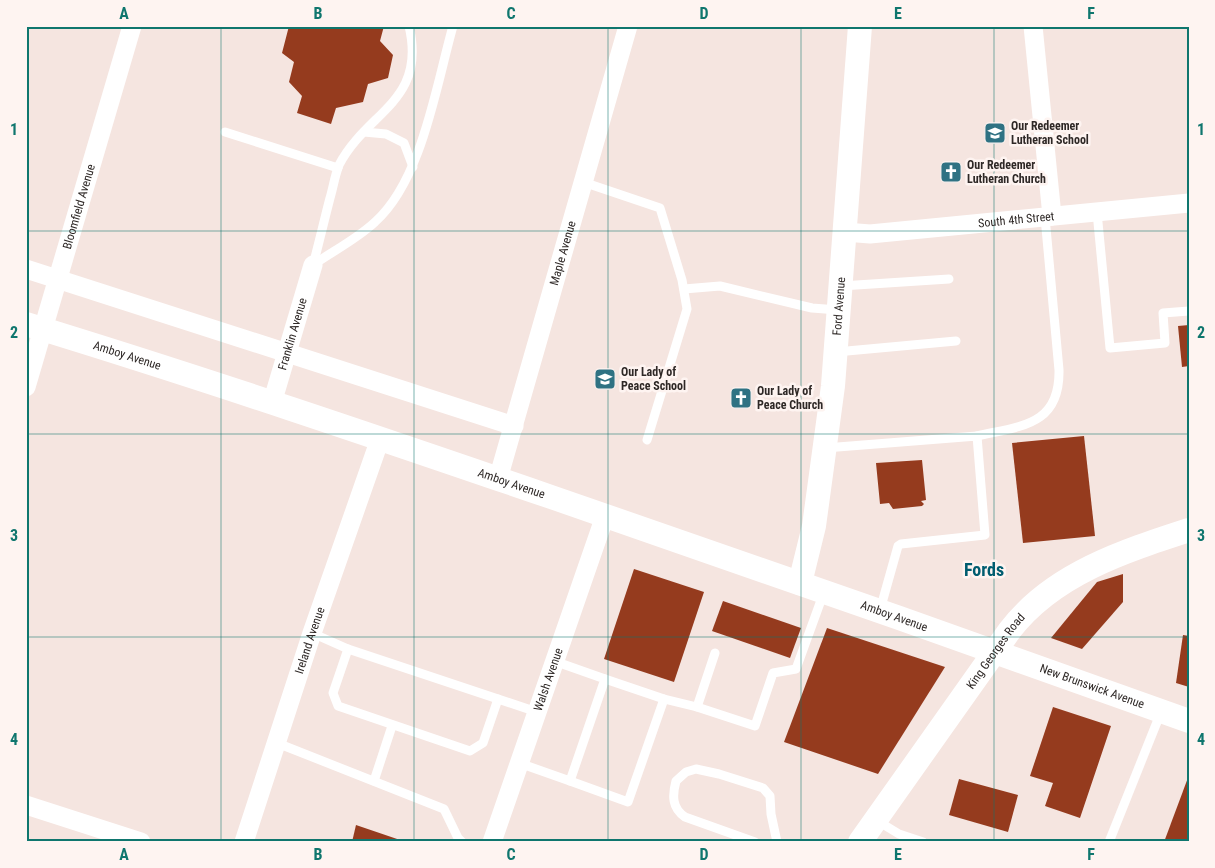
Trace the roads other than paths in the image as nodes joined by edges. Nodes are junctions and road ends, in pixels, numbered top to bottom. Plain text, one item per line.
1 (132, 26) edge
2 (410, 26) edge
3 (453, 26) edge
4 (628, 26) edge
5 (860, 26) edge
6 (1033, 26) edge
7 (225, 132) dead end
8 (364, 132) junction
9 (413, 167) junction
10 (338, 168) junction
11 (583, 182) junction
12 (1189, 204) edge
13 (1097, 212) junction
14 (1049, 217) junction
15 (845, 232) junction
16 (313, 265) junction
17 (26, 270) edge
18 (949, 279) dead end
19 (58, 280) junction
20 (840, 286) junction
21 (684, 289) junction
22 (839, 310) junction
23 (1189, 311) edge
24 (35, 327) edge
25 (956, 341) dead end
26 (836, 352) junction
27 (287, 353) junction
28 (26, 387) edge
29 (272, 403) junction
30 (514, 426) junction
31 (977, 436) junction
32 (380, 439) junction
33 (646, 440) dead end
34 (825, 448) junction
35 (498, 479) junction
36 (605, 516) junction
37 (1189, 530) edge
38 (800, 583) junction
39 (824, 591) junction
40 (880, 610) junction
41 (312, 633) junction
42 (348, 649) junction
43 (996, 651) junction
44 (715, 652) dead end
45 (554, 661) junction
46 (605, 679) junction
47 (498, 699) junction
48 (664, 700) junction
49 (697, 707) junction
50 (1161, 711) junction
51 (537, 712) junction
52 (1189, 722) edge
53 (392, 726) junction
54 (277, 743) junction
55 (519, 763) junction
56 (374, 781) junction
57 (570, 781) junction
58 (26, 805) edge
59 (875, 820) junction
60 (141, 842) edge
61 (244, 842) edge
62 (462, 842) edge
63 (492, 842) edge
64 (756, 842) edge
65 (777, 842) edge
66 (860, 842) edge
67 (923, 842) edge
68 (1109, 842) edge

1 - 19 street, Bloomfield Avenue
2 - 8 lane
3 - 9 lane
4 - 11 street, Maple Avenue
5 - 15 street, Ford Avenue
6 - 14 street
7 - 10 lane
8 - 9 lane
8 - 10 lane
9 - 16 lane
10 - 16 lane
11 - 21 lane
11 - 30 street, Maple Avenue
12 - 13 street, South 4th Street
13 - 14 street, South 4th Street
13 - 23 lane
14 - 15 street, South 4th Street
14 - 31 lane
15 - 20 street, Ford Avenue
16 - 27 street, Franklin Avenue
17 - 19 street
18 - 20 lane
19 - 24 street, Bloomfield Avenue
19 - 27 street
20 - 22 street, Ford Avenue
21 - 22 lane
21 - 33 lane
22 - 26 street, Ford Avenue
24 - 28 street, Bloomfield Avenue
24 - 29 street, Amboy Avenue
25 - 26 lane
26 - 34 street, Ford Avenue
27 - 29 street, Franklin Avenue
27 - 30 street
29 - 32 street, Amboy Avenue
30 - 35 street, Maple Avenue
31 - 34 lane
31 - 40 lane
32 - 35 street, Amboy Avenue
32 - 41 street, Ireland Avenue
34 - 38 street, Ford Avenue
35 - 36 street, Amboy Avenue
36 - 38 street, Amboy Avenue
36 - 45 street, Walsh Avenue
37 - 43 street, King Georges Road
38 - 39 street, Amboy Avenue
39 - 40 street, Amboy Avenue
39 - 49 lane
40 - 43 street, Amboy Avenue
41 - 42 lane
41 - 54 street, Ireland Avenue
42 - 47 lane
42 - 53 lane
43 - 50 street, New Brunswick Avenue
43 - 59 street, King Georges Road
44 - 49 lane
45 - 46 lane
45 - 51 street, Walsh Avenue
46 - 48 lane
46 - 57 lane
47 - 51 lane
47 - 53 lane
48 - 49 lane
48 - 57 lane
50 - 52 street, New Brunswick Avenue
50 - 68 lane
51 - 55 street, Walsh Avenue
53 - 56 lane
54 - 56 lane
54 - 61 street, Ireland Avenue
55 - 57 lane
55 - 63 street, Walsh Avenue
56 - 62 lane
58 - 60 street
59 - 66 street, King Georges Road
59 - 67 lane
64 - 65 lane

